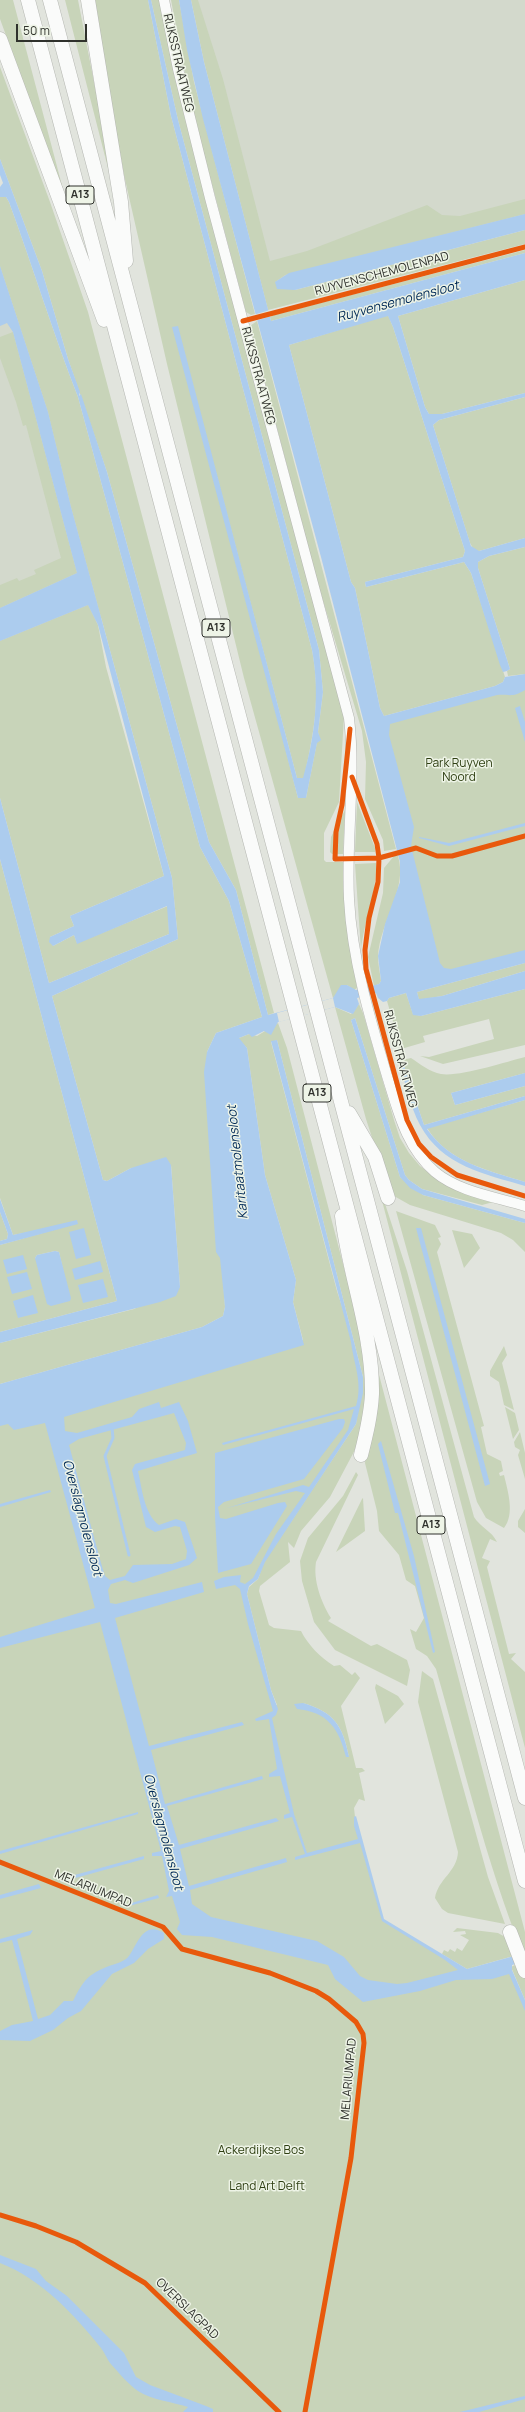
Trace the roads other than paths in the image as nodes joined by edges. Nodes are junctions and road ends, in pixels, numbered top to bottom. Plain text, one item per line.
1 (28, 0) edge
2 (50, 0) edge
3 (88, 0) edge
4 (164, 0) edge
5 (0, 39) edge
6 (129, 297) junction
7 (131, 390) junction
8 (340, 1097) junction
9 (337, 1168) junction
10 (388, 1198) dead end
11 (525, 1206) edge
12 (361, 1455) dead end
13 (525, 1798) edge
14 (525, 1881) edge
15 (510, 1932) dead end
16 (524, 1969) edge

1 - 7 highway, A13
2 - 6 highway, A13
3 - 6 highway, A13
4 - 11 street, RIJKSSTRAATWEG
5 - 7 highway, A13
6 - 8 highway, A13
7 - 9 highway, A13
8 - 10 highway, A13
8 - 13 highway, A13
9 - 12 highway, A13
9 - 14 highway, A13
15 - 16 highway

